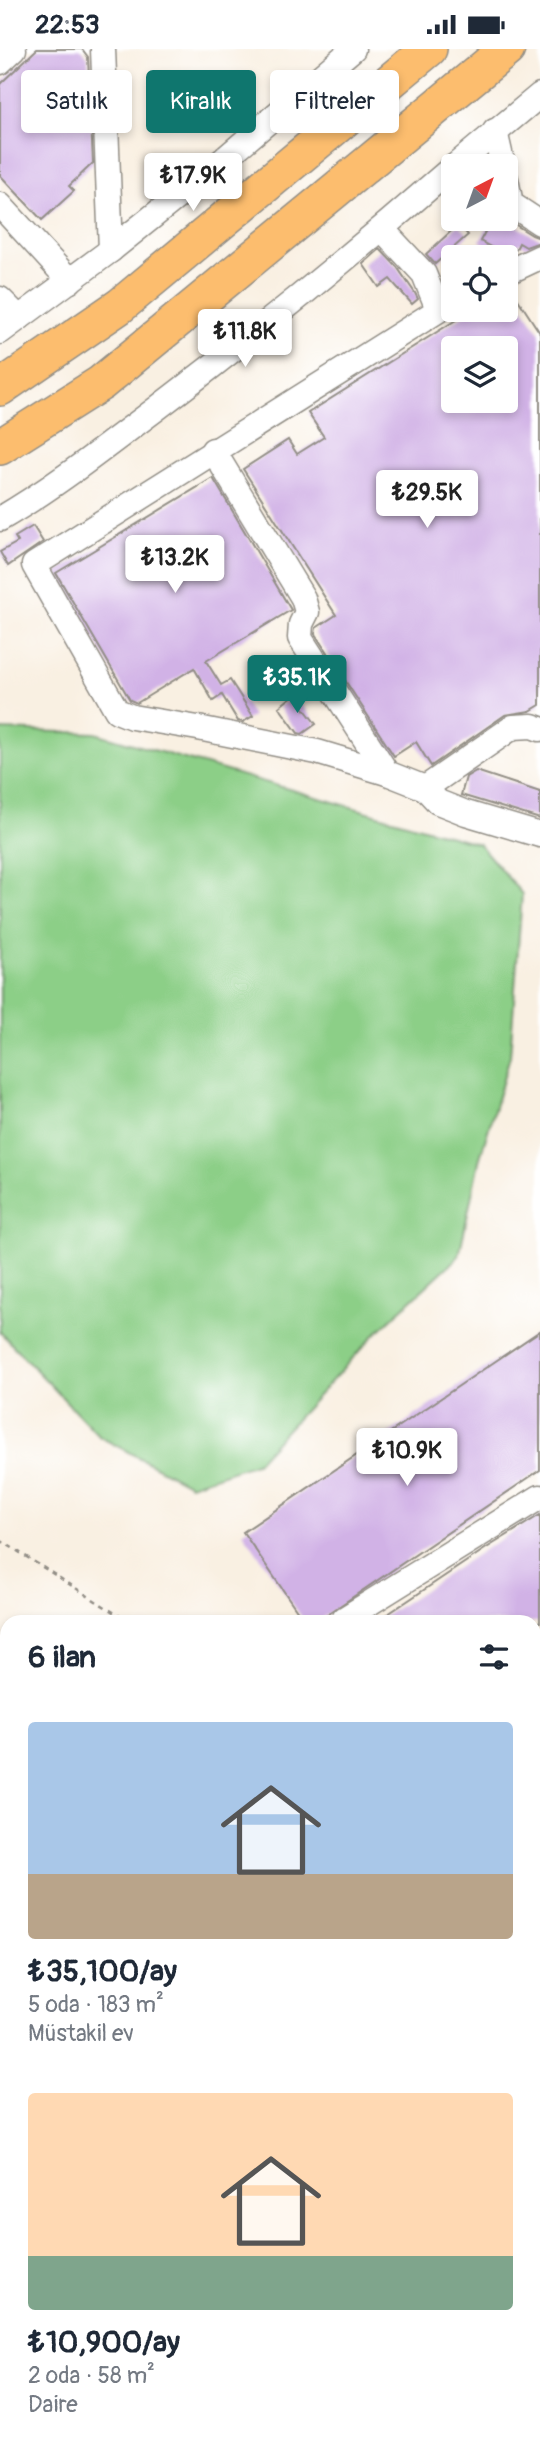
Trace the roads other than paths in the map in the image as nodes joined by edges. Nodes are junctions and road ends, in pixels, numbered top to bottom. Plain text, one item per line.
1 (14, 49) edge
2 (103, 49) edge
3 (352, 49) edge
4 (429, 49) edge
5 (507, 49) edge
6 (0, 62) edge
7 (540, 95) edge
8 (495, 131) junction
9 (469, 154) edge
10 (500, 154) edge
11 (441, 178) edge
12 (0, 205) edge
13 (518, 209) edge
14 (540, 223) edge
15 (382, 229) junction
16 (111, 250) junction
17 (538, 264) edge
18 (518, 270) edge
19 (70, 281) junction
20 (441, 298) edge
21 (0, 299) edge
22 (441, 308) edge
23 (10, 325) edge
24 (0, 388) edge
25 (0, 447) edge
26 (213, 450) junction
27 (0, 519) edge
28 (540, 729) edge
29 (387, 773) junction
30 (425, 788) junction
31 (540, 835) edge
32 (540, 1497) edge
33 (350, 1615) edge

1 - 6 street
2 - 16 street
3 - 16 street
4 - 24 highway
5 - 25 highway
7 - 8 street
8 - 9 street
8 - 10 street
11 - 15 street
12 - 19 street
13 - 14 street
15 - 20 street
15 - 27 street
16 - 19 street
17 - 18 street
19 - 23 street
21 - 23 street
22 - 26 street
26 - 29 street
26 - 29 street
28 - 30 street
29 - 30 street
30 - 31 street
32 - 33 street

